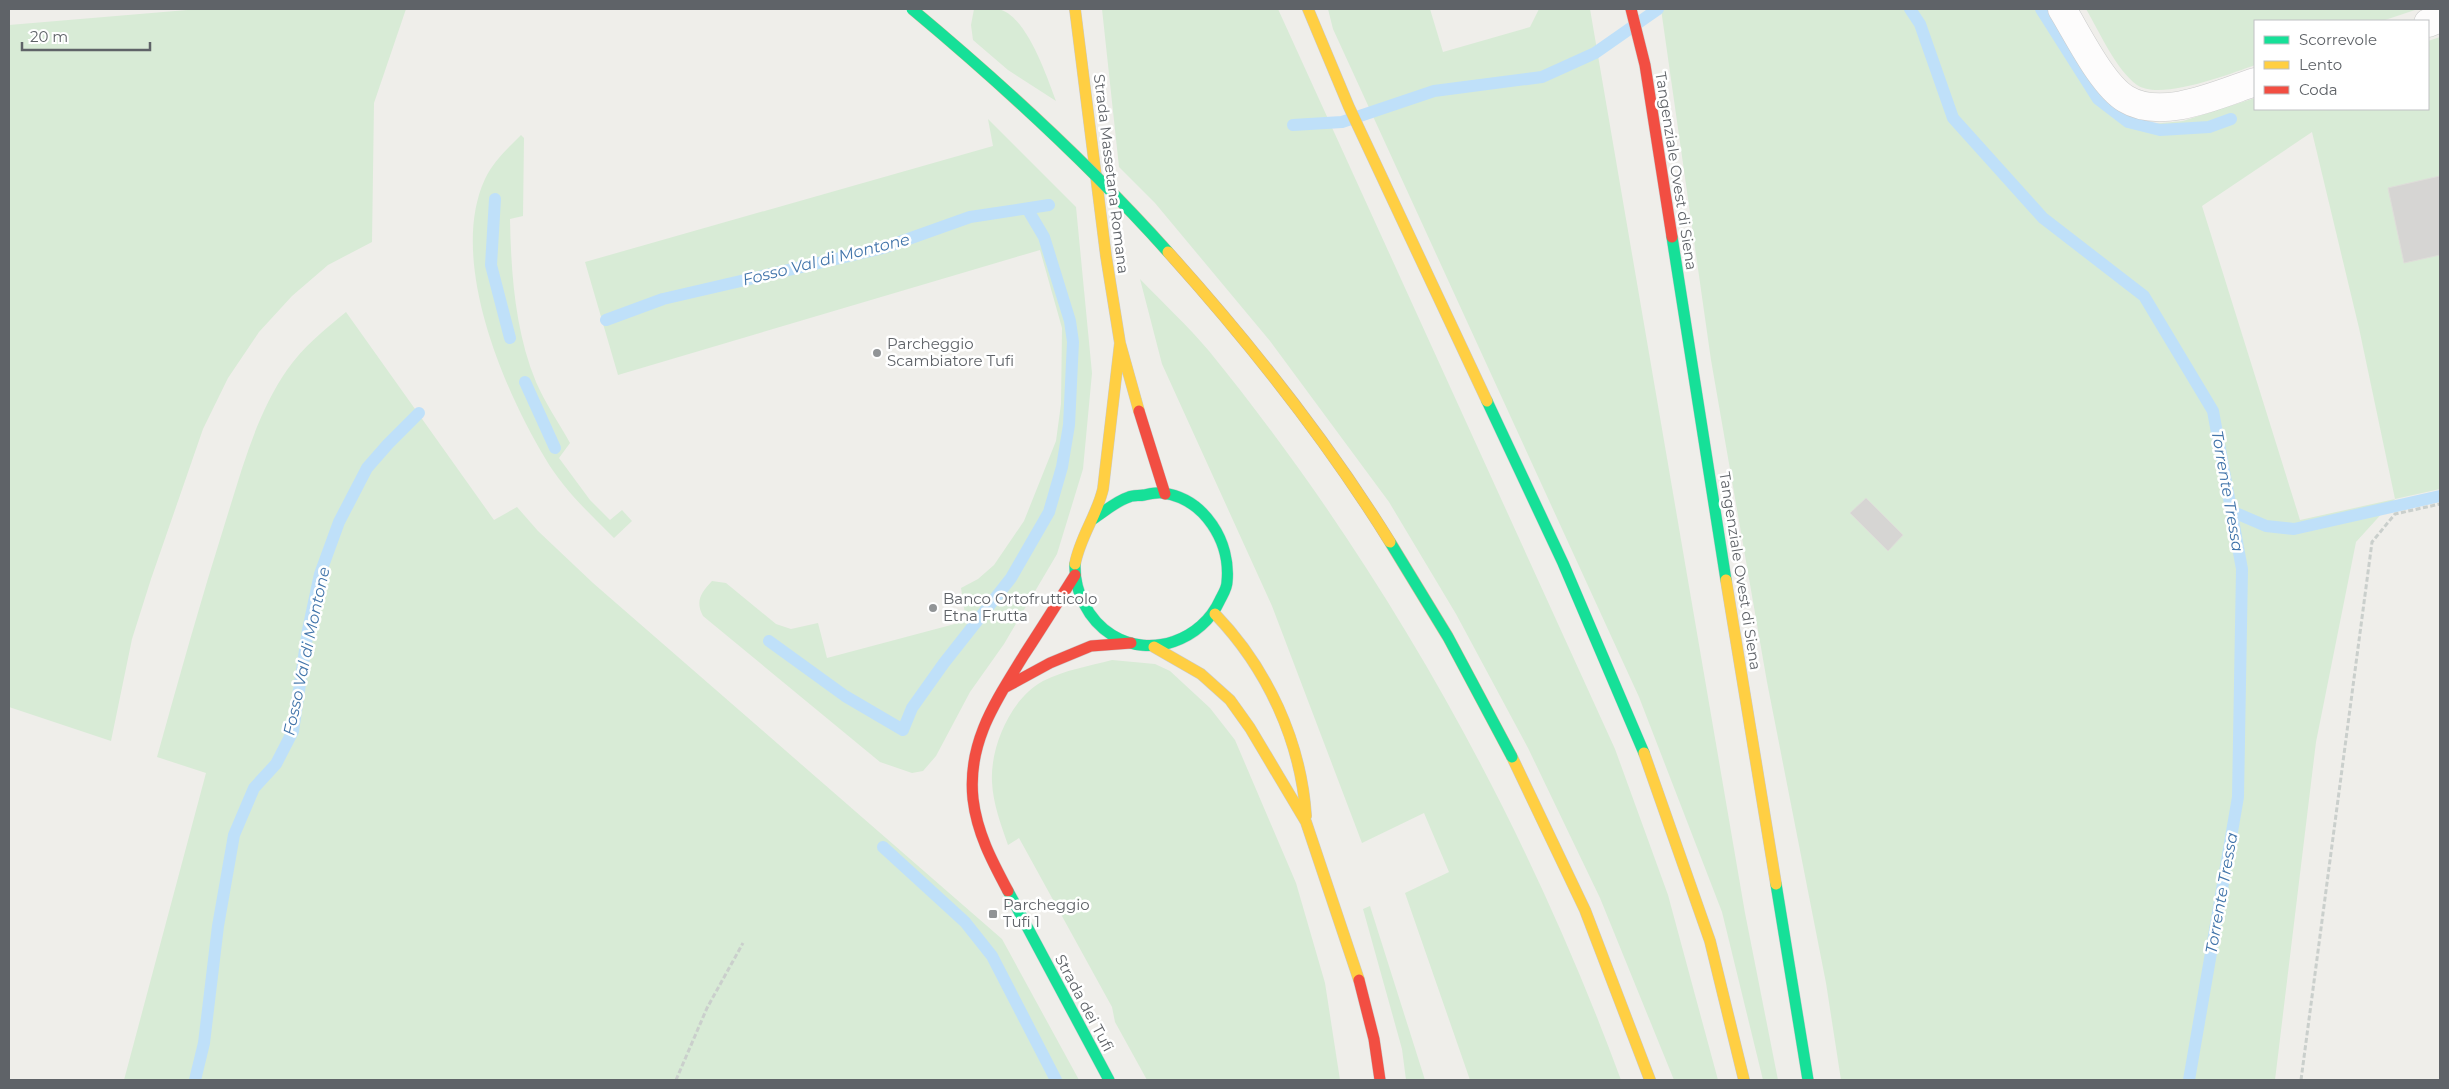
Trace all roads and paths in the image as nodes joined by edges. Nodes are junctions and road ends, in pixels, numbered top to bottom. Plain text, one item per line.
1 (912, 9) edge
2 (1075, 9) edge
3 (1308, 9) edge
4 (1631, 9) edge
5 (2062, 9) edge
6 (1646, 18) dead end
7 (1645, 65) junction
8 (2254, 82) edge
9 (1120, 343) junction
10 (1166, 494) junction
11 (2440, 504) edge
12 (1093, 519) junction
13 (1075, 575) junction
14 (1215, 614) junction
15 (1131, 643) junction
16 (1154, 646) junction
17 (1000, 690) junction
18 (1306, 822) junction
19 (743, 942) dead end
20 (676, 1080) edge
21 (1109, 1080) edge
22 (1380, 1080) edge
23 (1650, 1080) edge
24 (1744, 1080) edge
25 (1808, 1080) edge
26 (2301, 1080) edge

1 - 23 main road, bridge
2 - 9 main road, Strada Massetana Romana
3 - 24 main road
4 - 7 main road
5 - 8 street
6 - 7 main road
7 - 25 main road, Tangenziale Ovest di Siena
9 - 10 main road, Strada Massetana Romana
9 - 12 main road, Strada Massetana Romana
10 - 12 main road, Strada Massetana Romana
10 - 14 main road, Strada Massetana Romana
11 - 26 path
12 - 13 main road, Strada Massetana Romana
13 - 15 main road, Strada Massetana Romana
13 - 17 main road, Strada dei Tufi
14 - 16 main road, Strada Massetana Romana
14 - 18 main road, Strada Massetana Romana
15 - 16 main road, Strada Massetana Romana
15 - 17 main road
16 - 18 main road, Strada Massetana Romana
17 - 21 main road, Strada dei Tufi
18 - 22 main road, Strada Massetana Romana
19 - 20 path

